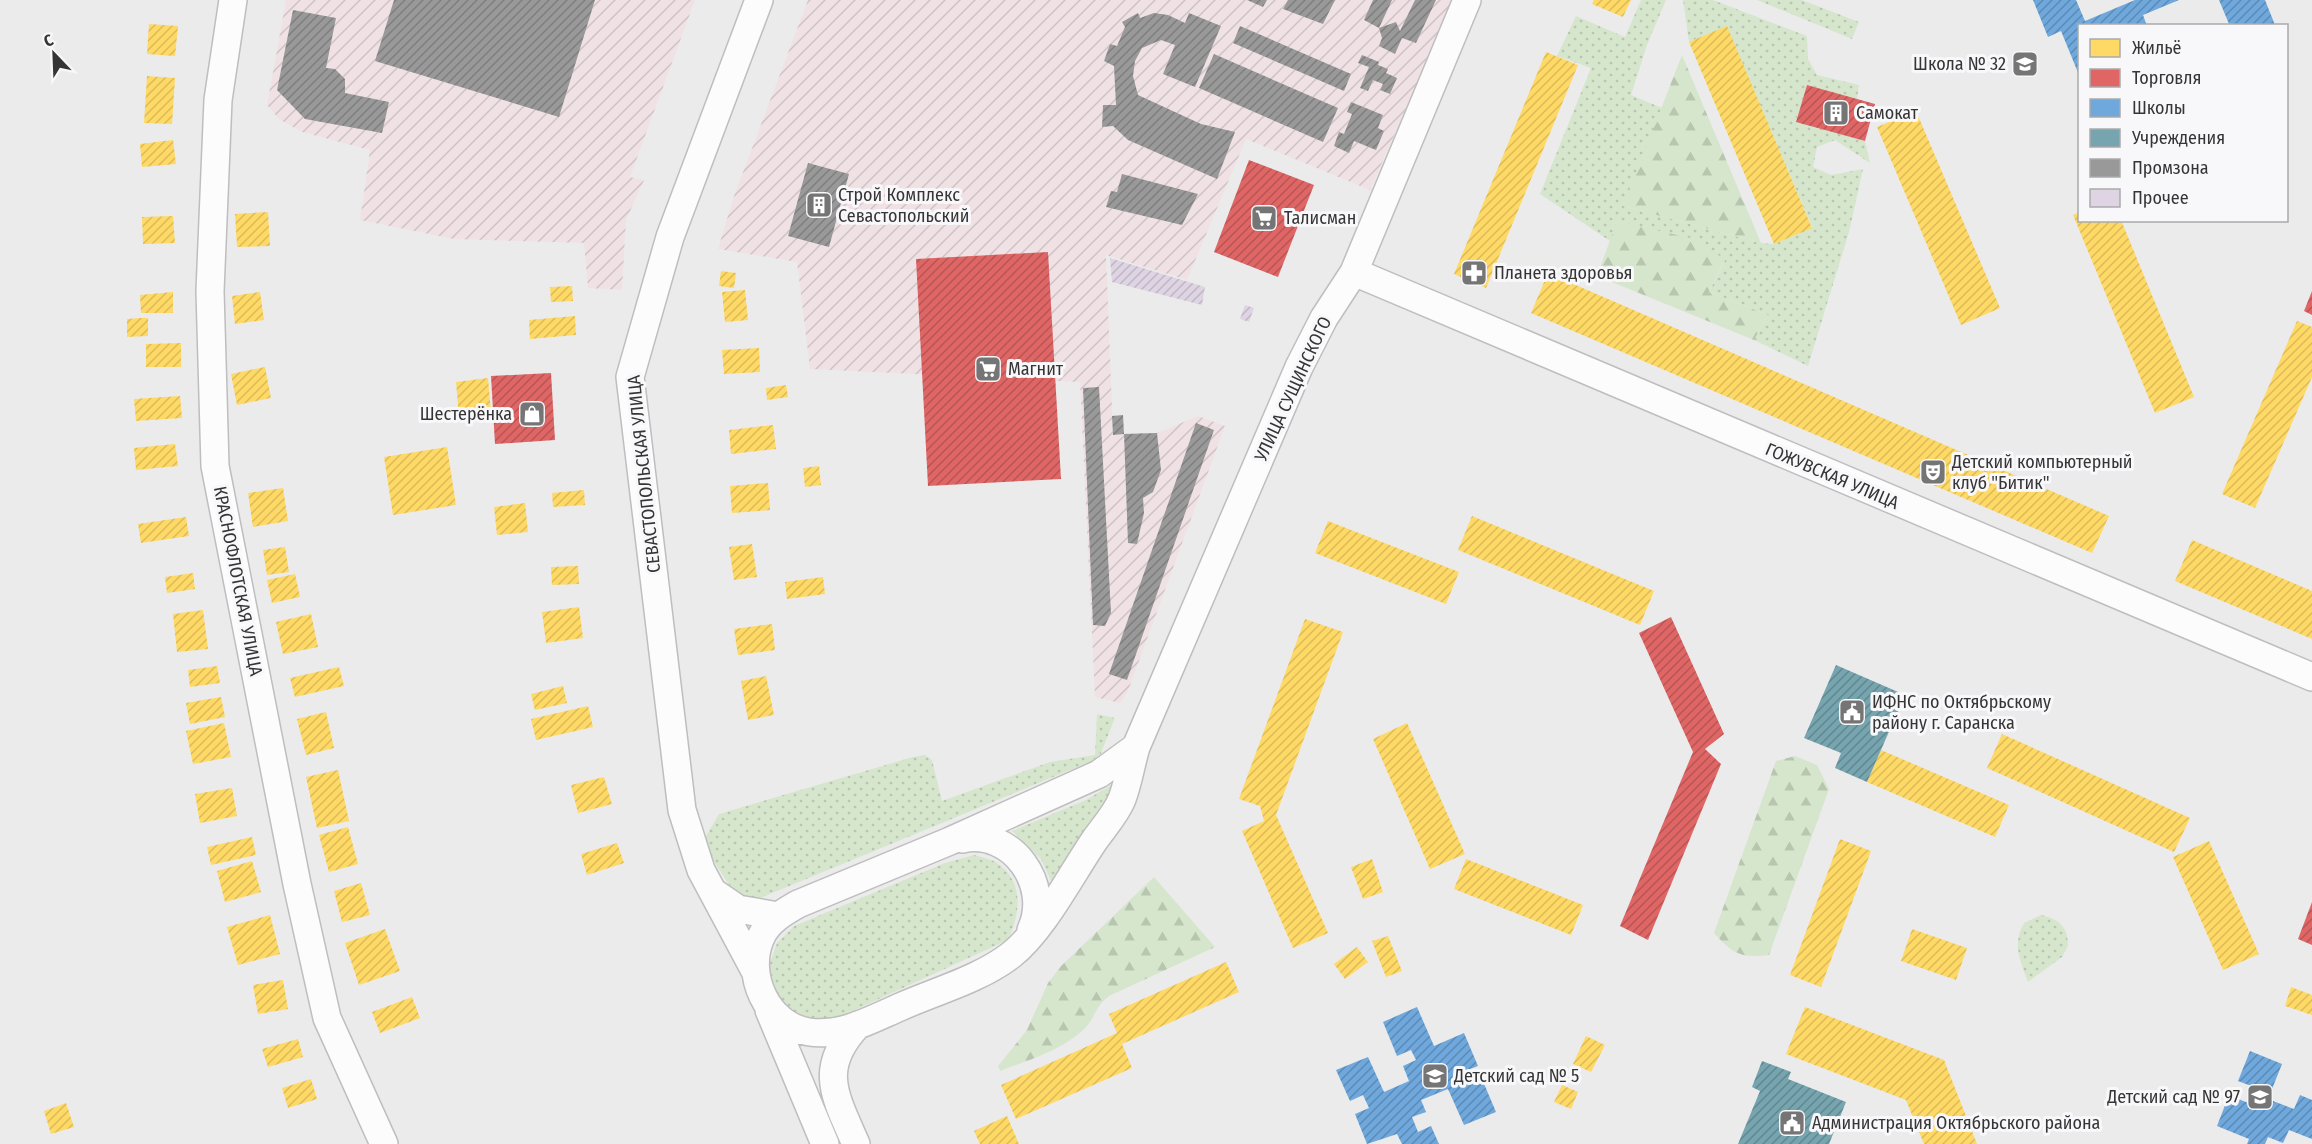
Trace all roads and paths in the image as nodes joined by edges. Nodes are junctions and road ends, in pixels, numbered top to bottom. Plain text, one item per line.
1 (233, 0) edge
2 (759, 0) edge
3 (1467, 0) edge
4 (1354, 272) junction
5 (2312, 678) edge
6 (1136, 747) junction
7 (950, 841) junction
8 (712, 891) junction
9 (778, 916) junction
10 (1026, 942) junction
11 (755, 971) junction
12 (766, 1003) junction
13 (858, 1025) junction
14 (384, 1144) edge
15 (825, 1144) edge
16 (856, 1144) edge

1 - 14 street, КРАСНОФЛОТСКАЯ УЛИЦА
2 - 8 street, СЕВАСТОПОЛЬСКАЯ УЛИЦА
3 - 4 street, УЛИЦА СУЩИНСКОГО
4 - 5 street, ГОЖУВСКАЯ УЛИЦА
4 - 6 street, УЛИЦА СУЩИНСКОГО
6 - 7 street
6 - 10 street, УЛИЦА СУЩИНСКОГО
7 - 9 street
7 - 10 street
8 - 9 street
8 - 11 street, СЕВАСТОПОЛЬСКАЯ УЛИЦА
9 - 11 street
10 - 13 street
11 - 12 street, СЕВАСТОПОЛЬСКАЯ УЛИЦА
12 - 13 street
12 - 15 street
13 - 16 street

